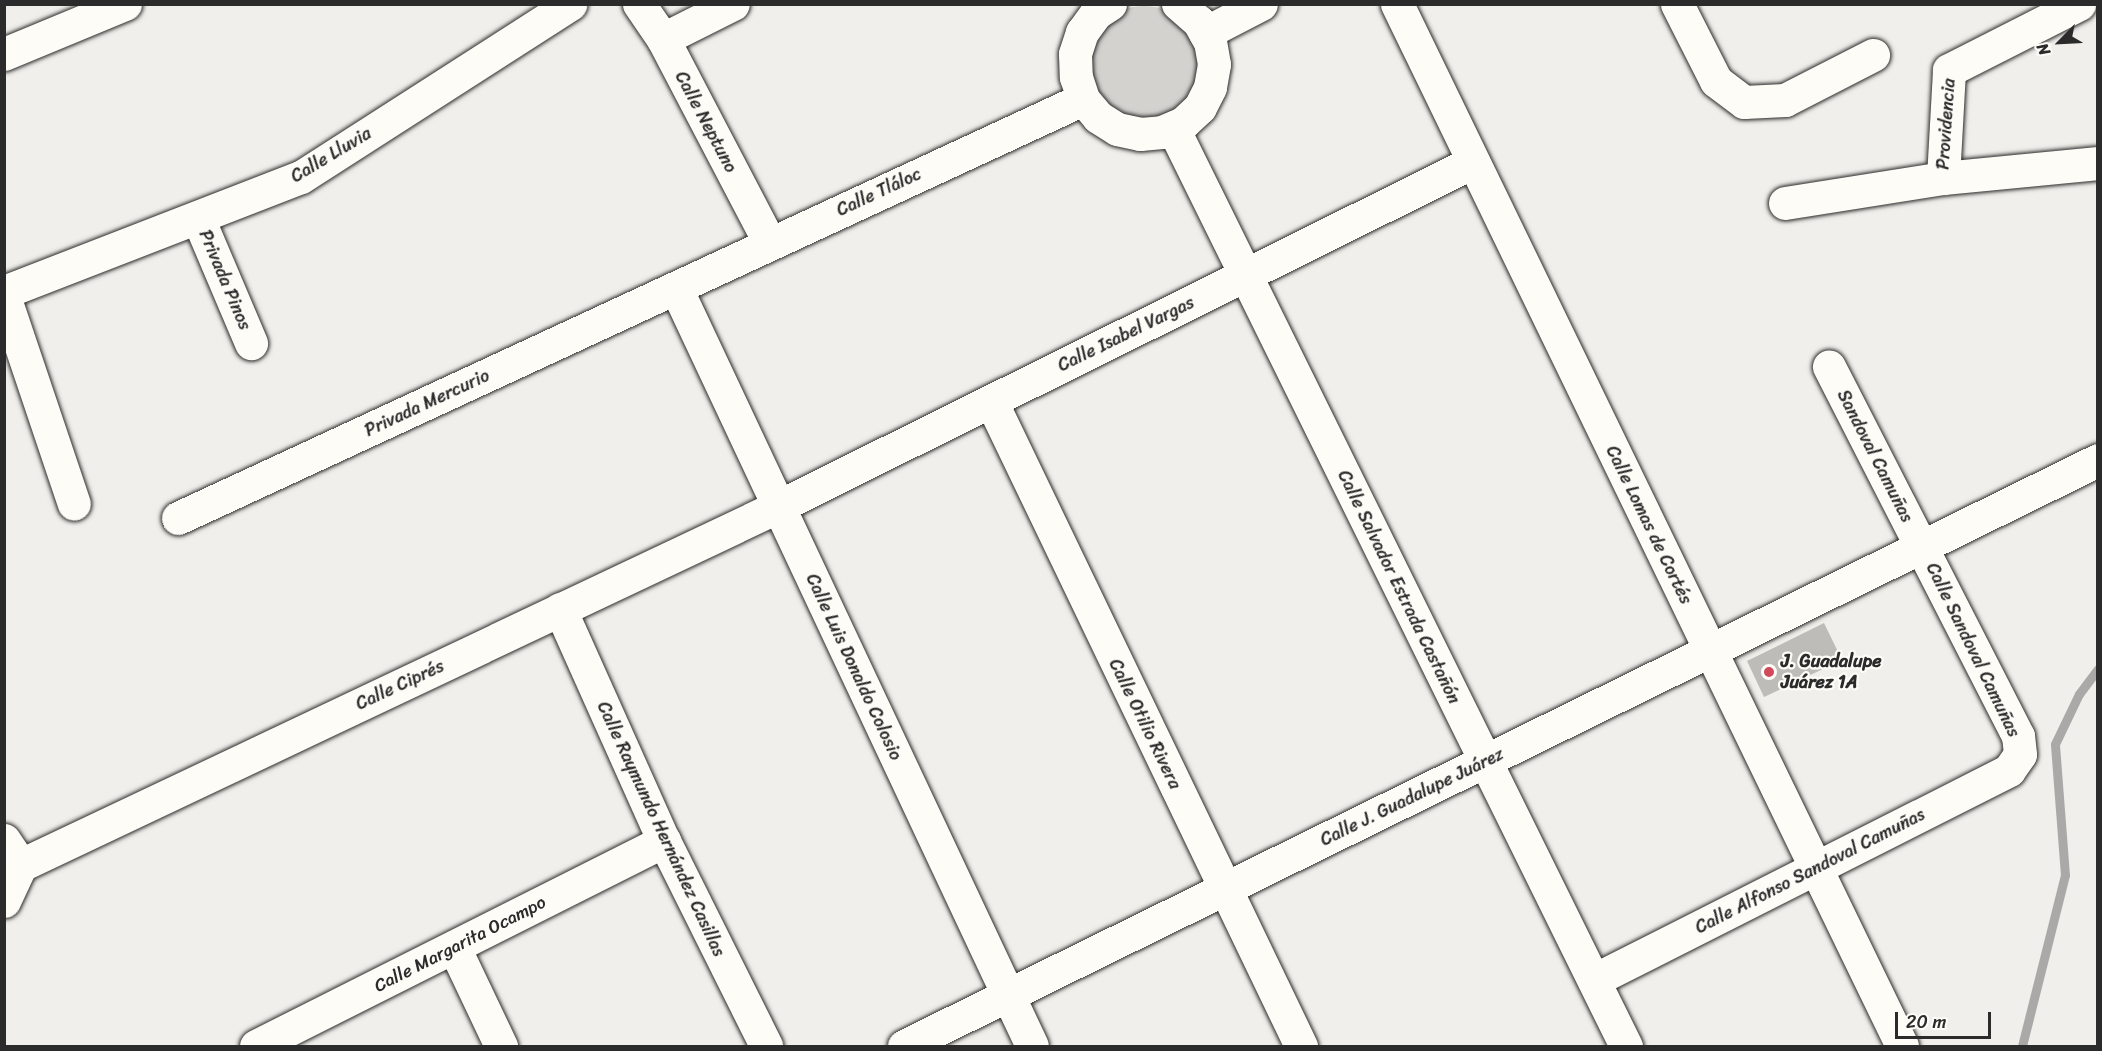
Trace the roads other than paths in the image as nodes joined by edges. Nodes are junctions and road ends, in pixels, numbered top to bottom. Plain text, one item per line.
1 (125, 4) edge
2 (570, 4) edge
3 (639, 4) edge
4 (733, 4) edge
5 (1110, 4) edge
6 (1178, 4) edge
7 (1261, 4) edge
8 (1397, 4) edge
9 (1677, 4) edge
10 (2079, 4) edge
11 (1205, 33) junction
12 (663, 39) junction
13 (4, 54) edge
14 (1873, 55) dead end
15 (1083, 99) junction
16 (1173, 128) junction
17 (1473, 162) junction
18 (2097, 163) edge
19 (1942, 178) junction
20 (1785, 203) dead end
21 (198, 218) junction
22 (769, 242) junction
23 (1245, 275) junction
24 (676, 288) junction
25 (4, 294) edge
26 (251, 343) dead end
27 (1829, 366) dead end
28 (991, 401) junction
29 (2097, 460) edge
30 (74, 504) dead end
31 (779, 506) junction
32 (178, 518) dead end
33 (1921, 546) junction
34 (560, 609) junction
35 (1710, 650) junction
36 (2020, 754) joint
37 (1485, 761) junction
38 (664, 841) junction
39 (13, 853) edge
40 (1815, 868) junction
41 (1224, 889) junction
42 (4, 901) edge
43 (454, 947) junction
44 (1594, 980) junction
45 (1006, 996) junction
46 (256, 1047) edge
47 (501, 1047) edge
48 (766, 1047) edge
49 (904, 1047) edge
50 (1032, 1047) edge
51 (1300, 1047) edge
52 (1626, 1047) edge
53 (1902, 1047) edge

1 - 13 street
2 - 21 street, Calle Lluvia
3 - 12 street, Calle Neptuno
4 - 12 street
5 - 15 street
6 - 11 street
7 - 11 street
8 - 17 street, Calle Lomas de Cortés
9 - 14 street
10 - 19 street, Providencia
11 - 16 street
12 - 22 street, Calle Neptuno
15 - 16 street
15 - 22 street, Calle Tláloc
16 - 23 street, Calle Salvador Estrada Castañón
17 - 23 street, Calle Isabel Vargas
17 - 35 street, Calle Lomas de Cortés
18 - 19 street, Providencia
19 - 20 street, Providencia
21 - 25 street, Calle Lluvia
21 - 26 street, Privada Pinos
22 - 24 street, Calle Tláloc
23 - 28 street, Calle Isabel Vargas
23 - 37 street, Calle Salvador Estrada Castañón
24 - 31 street, Calle Luis Donaldo Colosio
24 - 32 street, Privada Mercurio
25 - 30 street
27 - 33 street, Sandoval Camuñas
28 - 31 street, Calle Isabel Vargas
28 - 41 street, Calle Otilio Rivera
29 - 33 street, Calle J. Guadalupe Juárez
31 - 34 street, Calle Ciprés
31 - 45 street, Calle Luis Donaldo Colosio
33 - 35 street, Calle J. Guadalupe Juárez
33 - 36 street, Calle Sandoval Camuñas
34 - 38 street, Calle Raymundo Hernández Casillas
34 - 39 street, Calle Ciprés
35 - 37 street, Calle J. Guadalupe Juárez
35 - 40 street, Calle Lomas de Cortés
36 - 40 street, Calle Alfonso Sandoval Camuñas
37 - 41 street, Calle J. Guadalupe Juárez
37 - 44 street, Calle Salvador Estrada Castañón
38 - 43 street, Calle Margarita Ocampo
38 - 48 street, Calle Raymundo Hernández Casillas
39 - 42 street
40 - 44 street, Calle Alfonso Sandoval Camuñas
40 - 53 street, Calle Lomas de Cortés
41 - 45 street, Calle J. Guadalupe Juárez
41 - 51 street, Calle Otilio Rivera
43 - 46 street, Calle Margarita Ocampo
43 - 47 street
44 - 52 street, Calle Salvador Estrada Castañón
45 - 49 street, Calle J. Guadalupe Juárez
45 - 50 street, Calle Luis Donaldo Colosio

